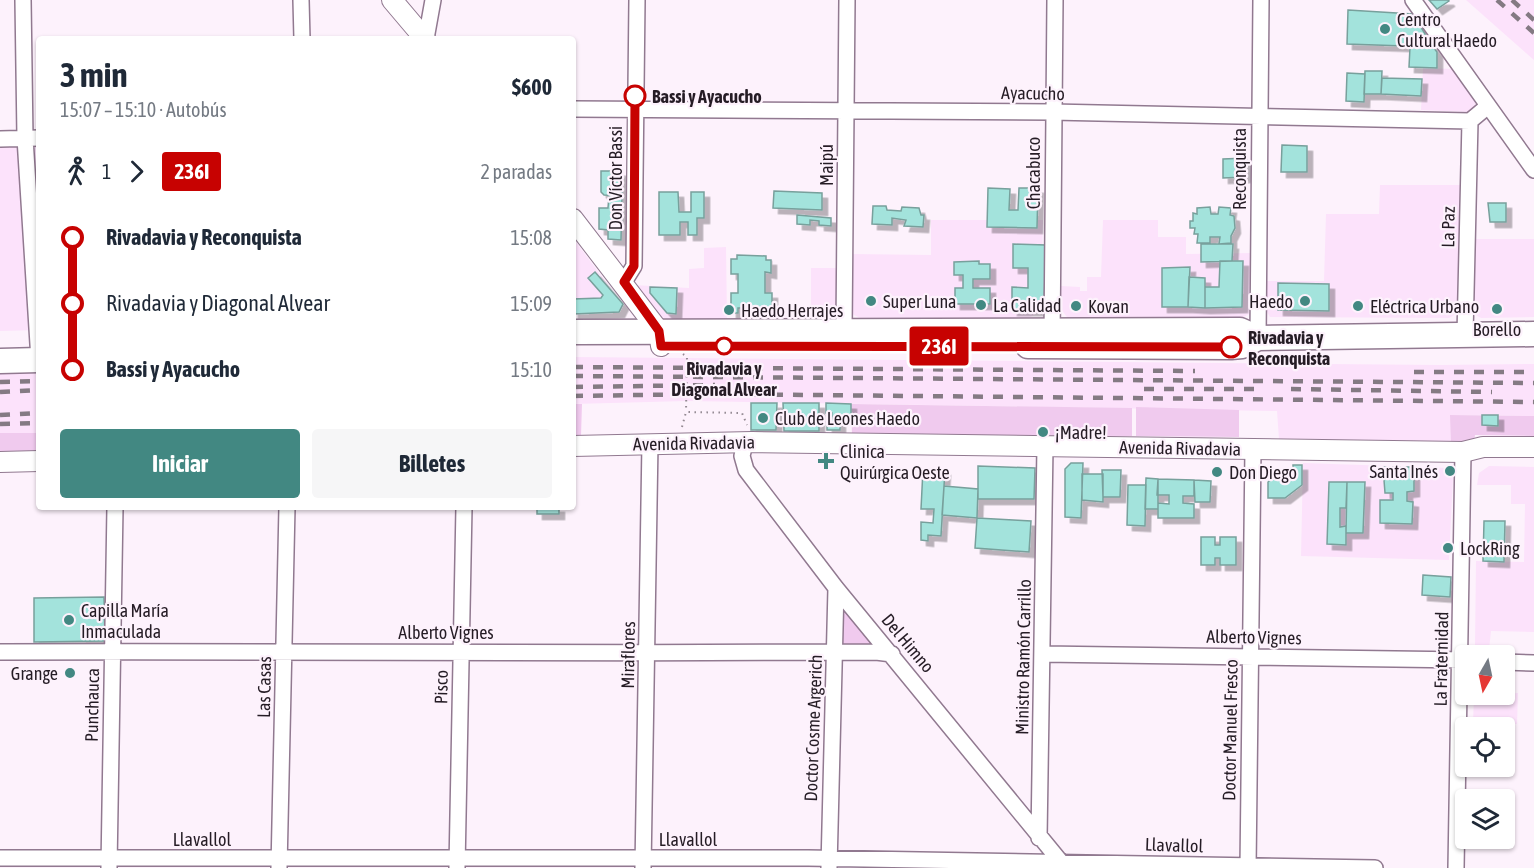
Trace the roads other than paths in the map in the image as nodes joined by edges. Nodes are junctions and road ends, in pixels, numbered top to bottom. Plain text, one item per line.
1 (23, 0) edge
2 (301, 0) edge
3 (392, 0) edge
4 (433, 0) edge
5 (637, 0) edge
6 (847, 0) edge
7 (1055, 0) edge
8 (1261, 0) edge
9 (1413, 0) edge
10 (302, 36) edge
11 (422, 36) edge
12 (426, 36) edge
13 (1488, 106) junction
14 (576, 109) edge
15 (635, 109) junction
16 (845, 110) junction
17 (1052, 112) junction
18 (1259, 115) junction
19 (1470, 121) junction
20 (32, 138) edge
21 (0, 139) edge
22 (1534, 171) edge
23 (576, 223) edge
24 (36, 280) edge
25 (624, 282) junction
26 (844, 329) junction
27 (576, 332) edge
28 (1534, 334) edge
29 (1465, 335) junction
30 (1052, 338) junction
31 (1258, 338) junction
32 (668, 344) junction
33 (0, 345) edge
34 (576, 347) edge
35 (36, 351) edge
36 (36, 352) edge
37 (0, 361) edge
38 (650, 443) junction
39 (749, 443) junction
40 (576, 446) edge
41 (1045, 446) junction
42 (1534, 447) edge
43 (1253, 449) junction
44 (1463, 452) junction
45 (36, 461) edge
46 (0, 462) edge
47 (116, 510) edge
48 (287, 510) edge
49 (464, 510) edge
50 (836, 588) junction
51 (1463, 645) edge
52 (461, 651) junction
53 (0, 652) edge
54 (835, 652) junction
55 (284, 653) junction
56 (112, 654) junction
57 (648, 654) junction
58 (892, 654) junction
59 (1043, 654) junction
60 (1250, 656) junction
61 (1455, 660) edge
62 (1515, 662) edge
63 (1534, 663) edge
64 (1461, 705) edge
65 (1039, 836) junction
66 (0, 858) edge
67 (1060, 861) junction
68 (110, 863) edge
69 (279, 863) edge
70 (457, 863) edge
71 (643, 863) edge
72 (829, 863) edge
73 (1039, 865) edge
74 (1248, 867) edge
75 (1375, 868) edge
76 (1456, 868) edge

1 - 20 street
2 - 10 street
3 - 11 street
4 - 12 street
5 - 15 street, Don Víctor Bassi
6 - 16 street, Maipú
7 - 17 street, Chacabuco
8 - 18 street, Reconquista
9 - 13 street
13 - 19 street
13 - 22 street
14 - 15 street, Ayacucho
15 - 16 street, Ayacucho
15 - 25 street, Don Víctor Bassi
16 - 17 street, Ayacucho
16 - 26 street, Maipú
17 - 18 street, Ayacucho
17 - 30 street, Chacabuco
18 - 19 street, Ayacucho
18 - 31 street, Reconquista
19 - 29 street, La Paz
20 - 21 street
20 - 24 street
23 - 25 street
25 - 32 street
26 - 30 main road
26 - 32 main road
27 - 32 main road
28 - 29 main road
29 - 31 main road
30 - 31 main road
30 - 32 main road
32 - 34 main road
33 - 35 main road
36 - 37 main road
38 - 39 street, Avenida Rivadavia
38 - 40 street, Avenida Rivadavia
38 - 57 street, Miraflores
39 - 41 street, Avenida Rivadavia
39 - 50 street, Del Himno
41 - 43 street, Avenida Rivadavia
41 - 59 street, Ministro Ramón Carrillo
42 - 44 street, Avenida Rivadavia
43 - 44 street, Avenida Rivadavia
43 - 60 street, Doctor Manuel Fresco
44 - 51 street, La Fraternidad
45 - 46 street
47 - 56 street, Punchauca
48 - 55 street, Las Casas
49 - 52 street, Pisco
50 - 54 street, Doctor Cosme Argerich
50 - 58 street, Del Himno
52 - 55 street, Alberto Vignes
52 - 57 street, Alberto Vignes
52 - 70 street, Pisco
53 - 56 street, Alberto Vignes
54 - 57 street, Alberto Vignes
54 - 58 street, Alberto Vignes
54 - 72 street, Doctor Cosme Argerich
55 - 56 street, Alberto Vignes
55 - 69 street, Las Casas
56 - 68 street, Punchauca
57 - 71 street, Miraflores
58 - 65 street, Del Himno
59 - 60 street, Alberto Vignes
59 - 65 street, Ministro Ramón Carrillo
60 - 61 street, Alberto Vignes
60 - 74 street, Doctor Manuel Fresco
62 - 63 street
64 - 76 street, La Fraternidad
65 - 67 street, Del Himno
65 - 73 street, Ministro Ramón Carrillo
66 - 68 street, Llavallol
67 - 73 street, Llavallol
67 - 74 street, Llavallol
68 - 69 street, Llavallol
69 - 70 street, Llavallol
70 - 71 street, Llavallol
71 - 72 street, Llavallol
72 - 73 street, Llavallol
74 - 75 street, Llavallol

